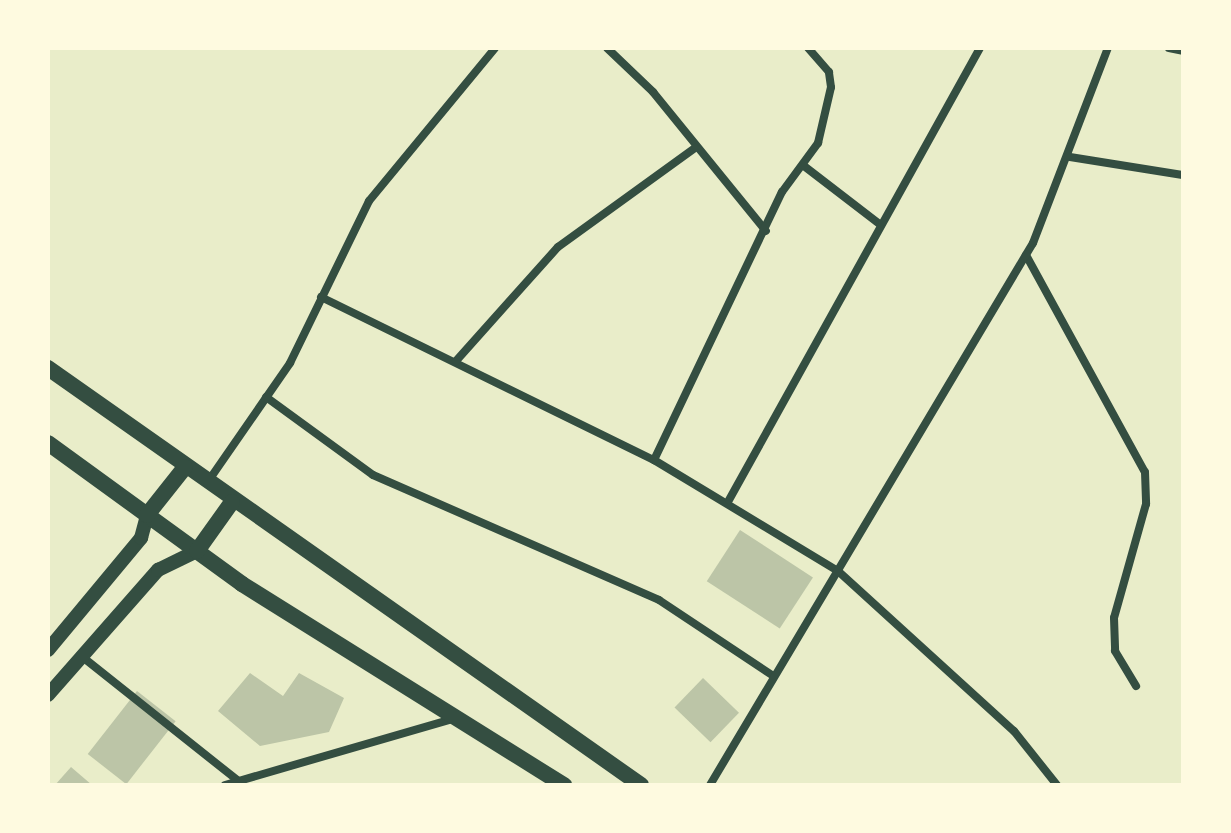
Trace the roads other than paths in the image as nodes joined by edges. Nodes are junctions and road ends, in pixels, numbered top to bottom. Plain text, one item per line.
1 (495, 48) edge
2 (607, 48) edge
3 (808, 48) edge
4 (980, 48) edge
5 (1108, 48) edge
6 (1169, 48) edge
7 (1183, 51) edge
8 (695, 148) junction
9 (1070, 157) junction
10 (804, 166) junction
11 (1183, 175) edge
12 (881, 225) junction
13 (766, 231) junction
14 (1026, 255) junction
15 (321, 297) junction
16 (456, 361) junction
17 (48, 368) edge
18 (266, 397) junction
19 (48, 443) edge
20 (654, 460) junction
21 (185, 467) junction
22 (206, 483) junction
23 (729, 500) junction
24 (232, 502) junction
25 (147, 515) junction
26 (197, 551) junction
27 (838, 571) junction
28 (48, 650) edge
29 (79, 654) junction
30 (772, 675) junction
31 (1136, 686) dead end
32 (48, 695) edge
33 (463, 716) junction
34 (243, 783) edge
35 (225, 785) edge
36 (564, 785) edge
37 (641, 785) edge
38 (710, 785) edge
39 (1057, 785) edge

1 - 15 street
2 - 8 street
3 - 10 street
4 - 12 street
5 - 9 street
6 - 7 street
8 - 13 street
8 - 16 street
9 - 11 street
9 - 14 street
10 - 12 street
10 - 13 street
12 - 23 street
13 - 20 street
14 - 27 street
14 - 31 street
15 - 16 street
15 - 18 street
16 - 20 street
17 - 21 highway
18 - 22 street
18 - 30 street
19 - 25 highway
20 - 23 street
21 - 22 highway
21 - 25 highway
22 - 24 highway
23 - 27 street
24 - 26 highway
24 - 37 highway
25 - 26 highway
25 - 28 main road
26 - 29 main road
26 - 33 highway
27 - 30 street
27 - 39 street
29 - 32 main road
29 - 34 street
30 - 38 street
33 - 34 street
33 - 36 highway
34 - 35 street

